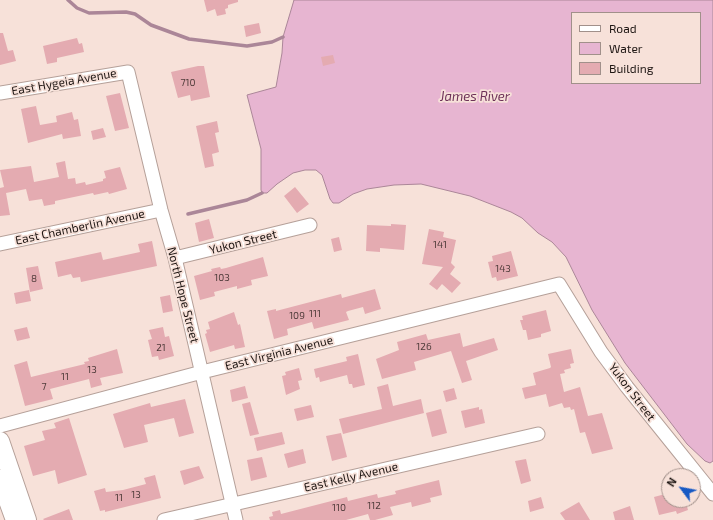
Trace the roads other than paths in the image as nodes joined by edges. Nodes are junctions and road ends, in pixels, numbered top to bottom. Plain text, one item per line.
1 (128, 72) joint
2 (0, 93) edge
3 (161, 210) junction
4 (310, 225) dead end
5 (0, 244) edge
6 (175, 258) junction
7 (559, 284) joint
8 (202, 372) junction
9 (0, 426) edge
10 (538, 434) dead end
11 (0, 442) edge
12 (0, 479) edge
13 (713, 494) edge
14 (232, 503) junction
15 (14, 520) edge
16 (28, 520) edge
17 (164, 520) edge
18 (236, 520) edge

1 - 2 street, East Hygeia Avenue
1 - 3 street, North Hope Street
3 - 5 street, East Chamberlin Avenue
3 - 6 street, North Hope Street
4 - 6 street, Yukon Street
6 - 8 street, North Hope Street
7 - 8 street, East Virginia Avenue
7 - 13 street, Yukon Street
8 - 9 street, East Virginia Avenue
8 - 14 street, North Hope Street
10 - 14 street, East Kelly Avenue
11 - 16 main road
12 - 15 main road
14 - 17 street, East Kelly Avenue
14 - 18 street, North Hope Street

